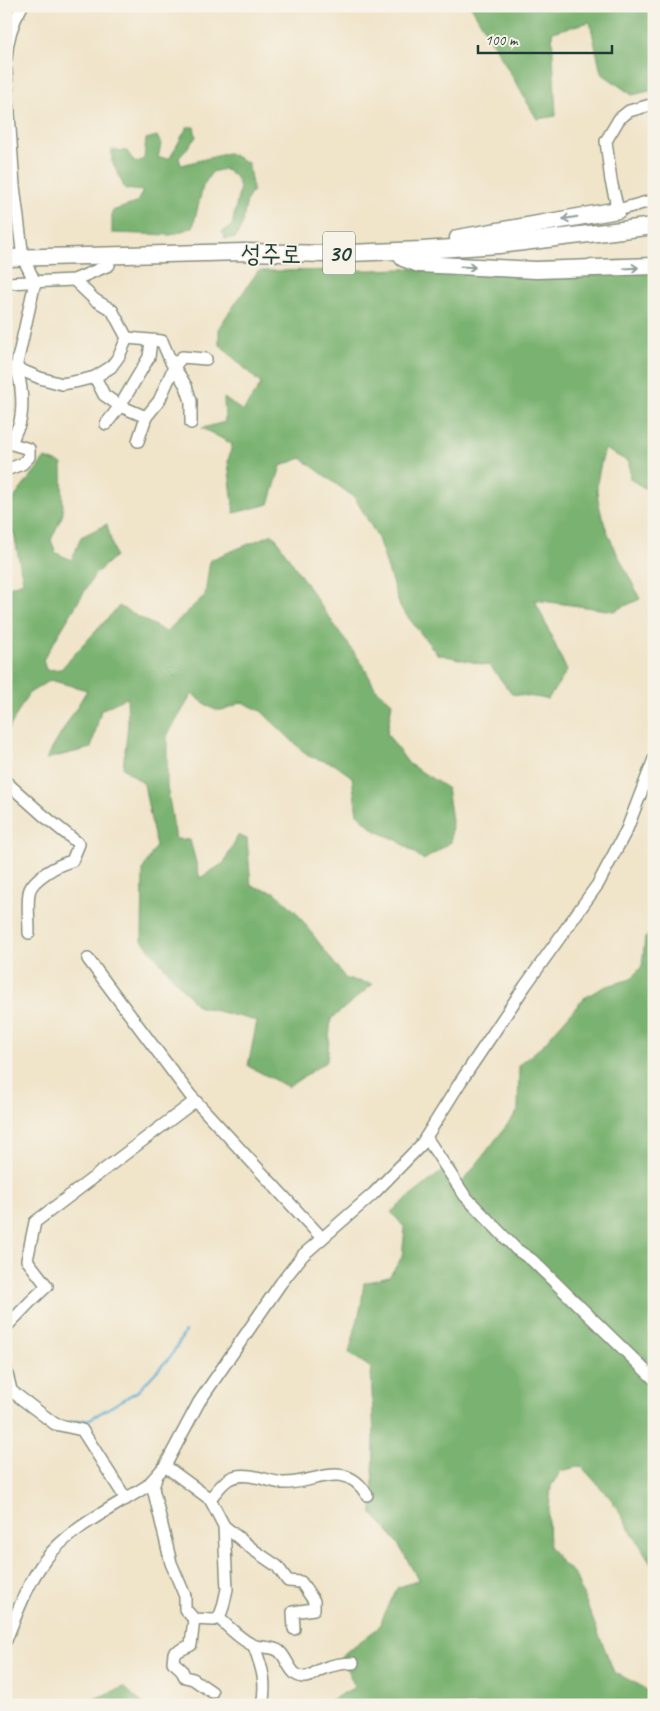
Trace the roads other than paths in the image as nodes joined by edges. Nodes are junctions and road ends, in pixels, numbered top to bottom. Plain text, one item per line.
1 (22, 6) edge
2 (6, 59) edge
3 (6, 70) edge
4 (654, 104) edge
5 (654, 200) edge
6 (618, 210) junction
7 (654, 226) edge
8 (654, 233) edge
9 (422, 250) junction
10 (403, 258) junction
11 (15, 260) edge
12 (109, 264) junction
13 (654, 266) edge
14 (6, 267) edge
15 (74, 280) junction
16 (35, 282) junction
17 (6, 283) edge
18 (128, 338) junction
19 (151, 341) junction
20 (206, 359) dead end
21 (174, 367) junction
22 (11, 369) edge
23 (95, 377) junction
24 (120, 406) junction
25 (146, 417) junction
26 (106, 424) dead end
27 (191, 424) dead end
28 (138, 441) dead end
29 (6, 470) edge
30 (654, 759) edge
31 (6, 782) edge
32 (29, 933) dead end
33 (88, 958) dead end
34 (195, 1101) junction
35 (426, 1137) junction
36 (322, 1238) junction
37 (6, 1327) edge
38 (6, 1370) edge
39 (654, 1379) edge
40 (9, 1389) edge
41 (165, 1466) junction
42 (156, 1478) junction
43 (368, 1495) dead end
44 (126, 1499) junction
45 (210, 1499) junction
46 (224, 1526) junction
47 (219, 1618) junction
48 (194, 1619) junction
49 (294, 1630) dead end
50 (6, 1640) edge
51 (254, 1646) junction
52 (353, 1663) dead end
53 (212, 1692) dead end
54 (262, 1705) edge

1 - 2 street
3 - 11 street
4 - 6 street
5 - 6 street
6 -> 9 highway
7 - 9 highway, 성주로 / 30
8 - 10 highway, 성주로 / 30
9 - 11 highway, 성주로 / 30
10 - 12 highway, 성주로 / 30
10 -> 13 highway
11 - 12 highway, 성주로 / 30
11 - 14 highway, 성주로 / 30
11 - 16 street
12 - 15 street
15 - 16 street
15 - 18 street
16 - 17 street
16 - 22 street
18 - 19 street
18 - 23 street
19 - 21 street
19 - 24 street
20 - 21 street
21 - 25 street
21 - 27 street
22 - 23 street
22 - 29 street
23 - 24 street
24 - 25 street
24 - 26 street
25 - 28 street
30 - 35 street
31 - 32 street
33 - 34 street
34 - 36 street
34 - 37 street
35 - 36 street
35 - 39 street
36 - 41 street
38 - 40 street
40 - 44 street
41 - 42 street
41 - 45 street
42 - 44 street
42 - 48 street
43 - 45 street
44 - 50 street
45 - 46 street
46 - 47 street
46 - 49 street
47 - 48 street
47 - 51 street
48 - 53 street
51 - 52 street
51 - 54 street

